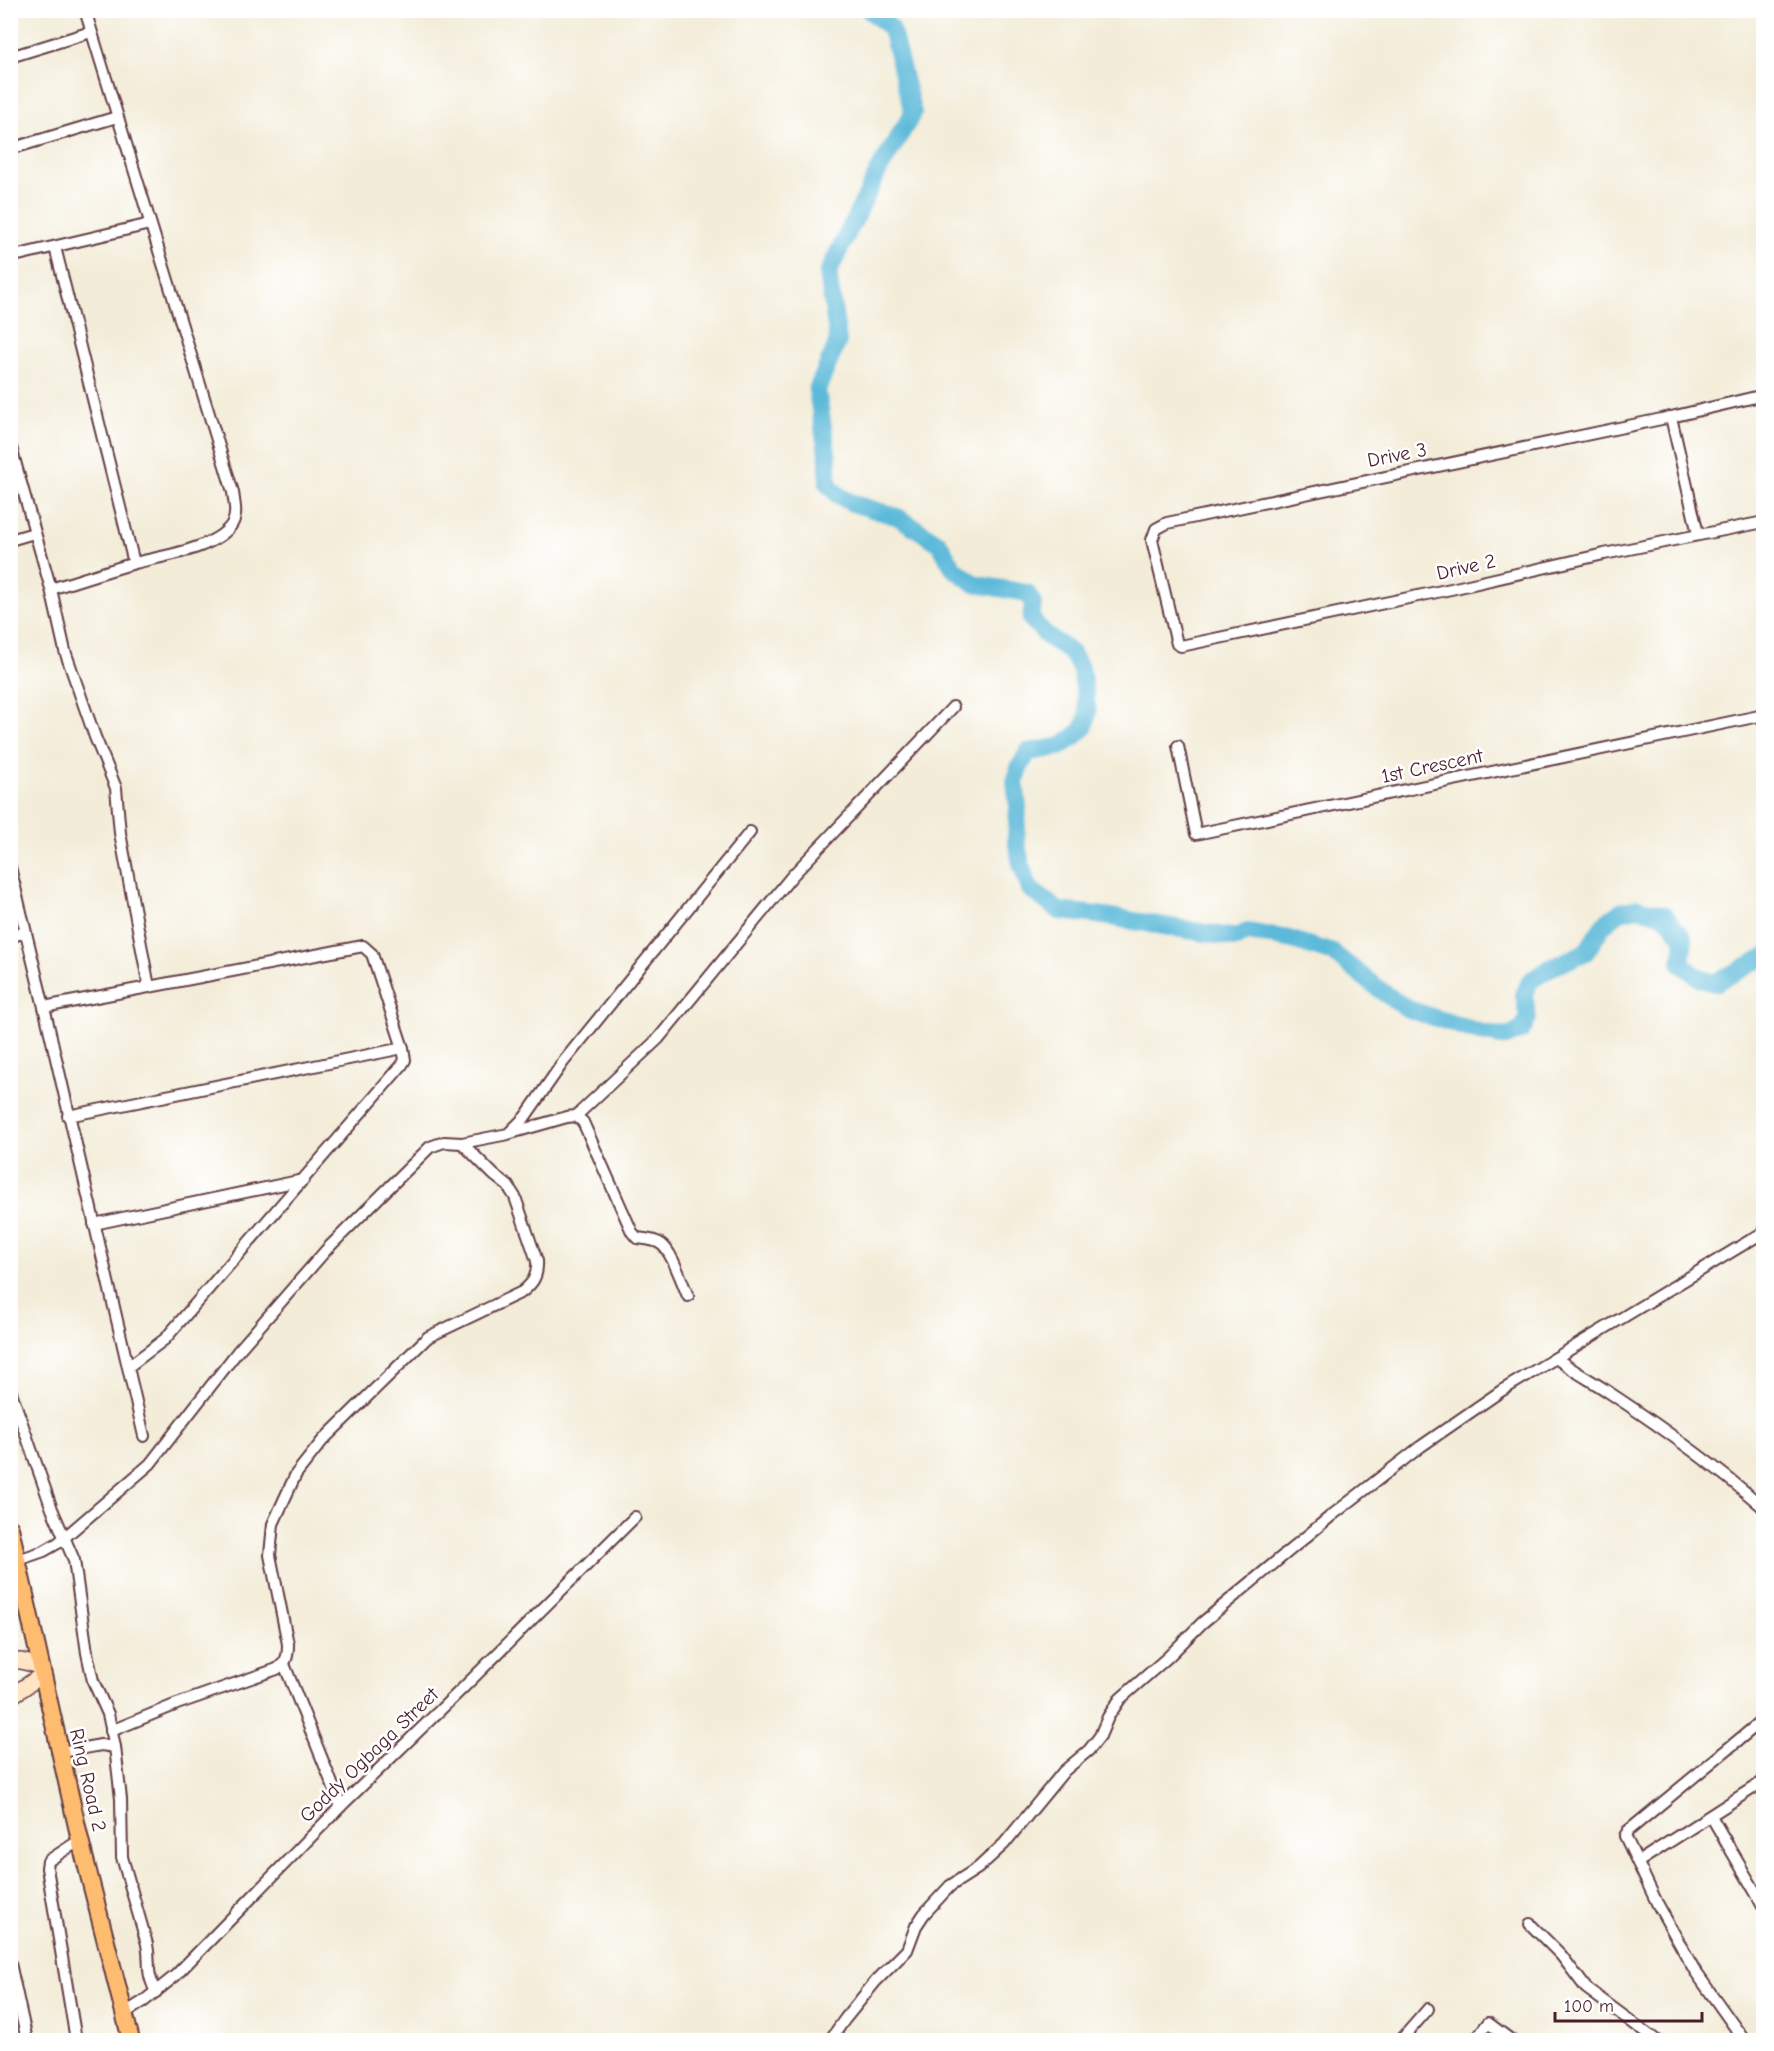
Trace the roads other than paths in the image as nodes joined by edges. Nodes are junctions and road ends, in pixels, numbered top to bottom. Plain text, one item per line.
1 (85, 10) edge
2 (91, 32) junction
3 (10, 57) edge
4 (117, 117) junction
5 (10, 149) edge
6 (150, 224) junction
7 (55, 247) junction
8 (10, 257) edge
9 (1764, 395) edge
10 (1671, 417) junction
11 (10, 444) edge
12 (1764, 522) edge
13 (34, 533) junction
14 (1698, 534) junction
15 (10, 540) edge
16 (134, 563) junction
17 (51, 589) junction
18 (1177, 644) joint
19 (953, 707) dead end
20 (1764, 715) edge
21 (1178, 746) dead end
22 (750, 832) dead end
23 (10, 867) edge
24 (25, 932) junction
25 (10, 937) edge
26 (149, 987) junction
27 (44, 1007) junction
28 (403, 1048) junction
29 (68, 1116) junction
30 (576, 1116) junction
31 (508, 1134) junction
32 (462, 1143) junction
33 (303, 1180) junction
34 (94, 1224) junction
35 (1764, 1232) edge
36 (688, 1296) dead end
37 (1556, 1358) junction
38 (128, 1367) junction
39 (10, 1389) edge
40 (144, 1436) dead end
41 (1764, 1508) edge
42 (635, 1517) dead end
43 (10, 1528) edge
44 (64, 1538) junction
45 (18, 1561) junction
46 (10, 1606) edge
47 (10, 1661) edge
48 (284, 1664) junction
49 (41, 1670) junction
50 (10, 1687) edge
51 (10, 1697) edge
52 (1764, 1719) edge
53 (111, 1731) junction
54 (115, 1747) junction
55 (62, 1752) junction
56 (1764, 1781) edge
57 (341, 1806) junction
58 (1711, 1816) junction
59 (80, 1840) junction
60 (1638, 1862) junction
61 (1764, 1907) edge
62 (1530, 1924) dead end
63 (10, 1964) edge
64 (156, 1992) junction
65 (1428, 2009) dead end
66 (125, 2013) junction
67 (27, 2040) edge
68 (75, 2040) edge
69 (131, 2040) edge
70 (830, 2040) edge
71 (1401, 2040) edge
72 (1475, 2040) edge
73 (1511, 2040) edge
74 (1656, 2040) edge
75 (1744, 2040) edge

1 - 2 street
2 - 3 street
2 - 4 street
4 - 5 street
4 - 6 street
6 - 7 street
6 - 16 street
7 - 8 street
7 - 16 street
9 - 10 street, Drive 3
10 - 14 street
10 - 18 street, Drive 3
11 - 13 street
12 - 14 street, Drive 2
13 - 15 street
13 - 17 street
14 - 18 street, Drive 2
16 - 17 street
17 - 26 street
19 - 30 street
20 - 21 street, 1st Crescent
22 - 31 street
23 - 24 street
24 - 25 street
24 - 27 street
26 - 27 street
26 - 28 street
27 - 29 street
28 - 29 street
28 - 33 street
29 - 34 street
30 - 31 street
30 - 36 street
31 - 32 street
32 - 44 street
32 - 48 street
33 - 34 street
33 - 38 street
34 - 38 street
35 - 37 street
37 - 41 street
37 - 70 street
38 - 40 street
39 - 44 street
42 - 57 street, Goddy Ogbaga Street
43 - 45 main road, Ring Road 2
44 - 45 street
44 - 53 street
45 - 46 main road
45 - 49 main road, Ring Road 2
47 - 49 main road
48 - 53 street
48 - 57 street
49 - 50 main road
49 - 51 main road
49 - 55 main road, Ring Road 2
52 - 60 street
53 - 54 street
54 - 55 street
54 - 64 street
55 - 59 main road, Ring Road 2
56 - 58 street
57 - 64 street, Goddy Ogbaga Street
58 - 60 street
58 - 61 street
59 - 66 main road, Ring Road 2
59 - 68 street
60 - 75 street
62 - 74 street
63 - 67 street
64 - 66 street, Goddy Ogbaga Street
65 - 71 street
66 - 69 main road, Ring Road 2
72 - 73 street

